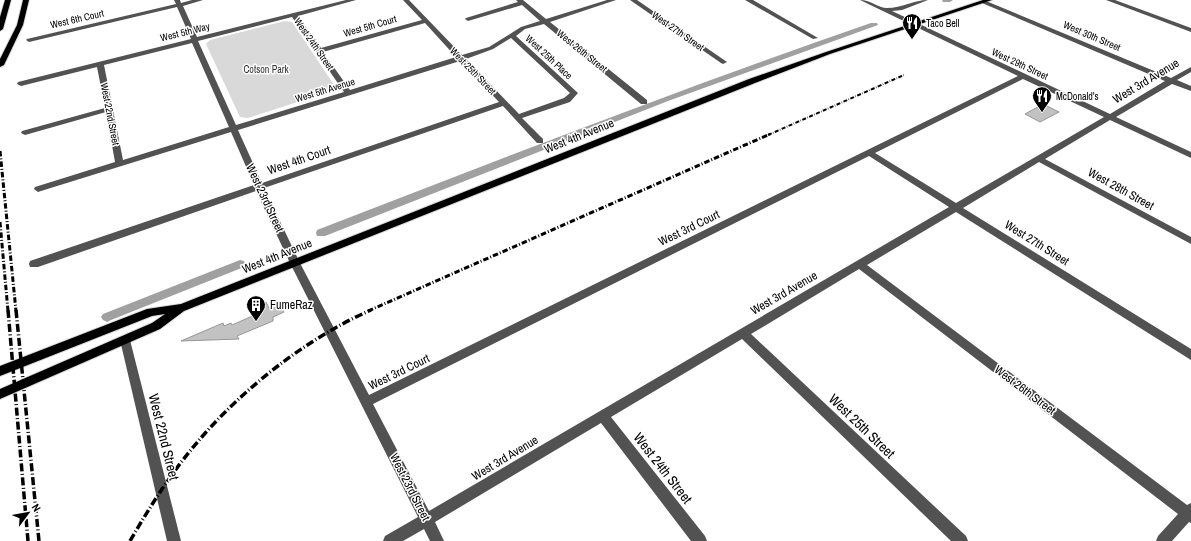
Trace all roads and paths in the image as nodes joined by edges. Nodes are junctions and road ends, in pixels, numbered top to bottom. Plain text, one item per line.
1 (200, 0) edge
2 (353, 0) edge
3 (406, 0) edge
4 (613, 0) edge
5 (633, 0) edge
6 (748, 0) edge
7 (863, 0) edge
8 (1110, 0) edge
9 (26, 1) edge
10 (924, 1) edge
11 (987, 1) edge
12 (178, 2) edge
13 (521, 2) edge
14 (8, 3) edge
15 (884, 10) junction
16 (294, 15) junction
17 (468, 19) dead end
18 (426, 21) junction
19 (545, 21) junction
20 (912, 24) junction
21 (0, 29) edge
22 (1191, 30) edge
23 (511, 35) junction
24 (815, 38) dead end
25 (29, 40) dead end
26 (194, 40) junction
27 (319, 51) junction
28 (461, 58) junction
29 (723, 62) dead end
30 (100, 64) junction
31 (0, 65) edge
32 (1191, 69) edge
33 (1024, 76) junction
34 (1172, 81) junction
35 (21, 84) dead end
36 (1191, 88) edge
37 (348, 93) junction
38 (644, 102) dead end
39 (504, 103) junction
40 (109, 109) junction
41 (517, 117) junction
42 (1110, 117) junction
43 (234, 129) junction
44 (25, 133) dead end
45 (540, 141) dead end
46 (870, 153) junction
47 (1191, 155) edge
48 (1039, 158) junction
49 (120, 164) junction
50 (259, 187) junction
51 (38, 189) dead end
52 (956, 207) junction
53 (1191, 241) edge
54 (295, 263) junction
55 (34, 264) dead end
56 (859, 264) junction
57 (182, 308) junction
58 (743, 332) junction
59 (125, 340) junction
60 (1191, 355) edge
61 (0, 371) edge
62 (0, 394) edge
63 (366, 402) junction
64 (602, 416) junction
65 (1190, 513) edge
66 (427, 520) junction
67 (174, 541) edge
68 (390, 541) edge
69 (437, 541) edge
70 (700, 541) edge
71 (961, 541) edge
72 (1163, 541) edge

1 - 12 street, West 6th Court
2 - 16 street, West 5th Way
3 - 18 street, West 25th Street
4 - 19 street, West 5th Avenue
5 - 29 street, West 27th Street
6 - 24 street
7 - 15 street, West 29th Street
8 - 22 street
9 - 31 main road
10 - 15 street
11 - 20 main road, West 4th Avenue
11 - 34 street, West 30th Street
12 - 25 street, West 6th Court
12 - 26 street, West 23rd Street
13 - 17 street
13 - 19 street, West 26th Street
14 - 21 main road
15 - 20 street, West 29th Street
16 - 26 street, West 5th Way
16 - 27 street, West 24th Street
18 - 27 street, West 5th Court
18 - 28 street, West 25th Street
19 - 23 street, West 5th Avenue
19 - 38 street, West 26th Street
20 - 33 street, West 29th Street
20 - 54 main road, West 4th Avenue
23 - 28 street, West 5th Avenue
23 - 41 street, West 25th Place
26 - 30 street, West 5th Way
26 - 43 street, West 23rd Street
27 - 37 street, West 24th Street
28 - 37 street, West 5th Avenue
28 - 39 street, West 25th Street
30 - 35 street, West 5th Way
30 - 40 street, West 22nd Street
32 - 34 street, West 3rd Avenue
33 - 42 street, West 29th Street
33 - 46 street, West 3rd Court
34 - 36 street, West 30th Street
34 - 42 street, West 3rd Avenue
37 - 43 street, West 5th Avenue
39 - 41 street, West 25th Street
39 - 50 street, West 4th Court
40 - 44 street
40 - 49 street, West 22nd Street
41 - 45 street, West 25th Street
42 - 47 street, West 29th Street
42 - 48 street, West 3rd Avenue
43 - 49 street, West 5th Avenue
43 - 50 street, West 23rd Street
46 - 52 street, West 27th Street
46 - 63 street, West 3rd Court
48 - 52 street, West 3rd Avenue
48 - 53 street, West 28th Street
49 - 51 street, West 5th Avenue
50 - 54 street, West 23rd Street
50 - 55 street, West 4th Court
52 - 56 street, West 3rd Avenue
52 - 60 street, West 27th Street
54 - 57 main road, West 4th Avenue
54 - 63 street, West 23rd Street
56 - 58 street, West 3rd Avenue
56 - 65 street, West 26th Street
57 - 59 main road, West 4th Avenue
57 - 61 main road, West 4th Avenue
58 - 64 street, West 3rd Avenue
58 - 71 street, West 25th Street
59 - 62 main road, West 4th Avenue
59 - 67 street, West 22nd Street
63 - 66 street, West 23rd Street
64 - 66 street, West 3rd Avenue
64 - 70 street, West 24th Street
65 - 72 street
66 - 68 street, West 3rd Avenue
66 - 69 street, West 23rd Street

